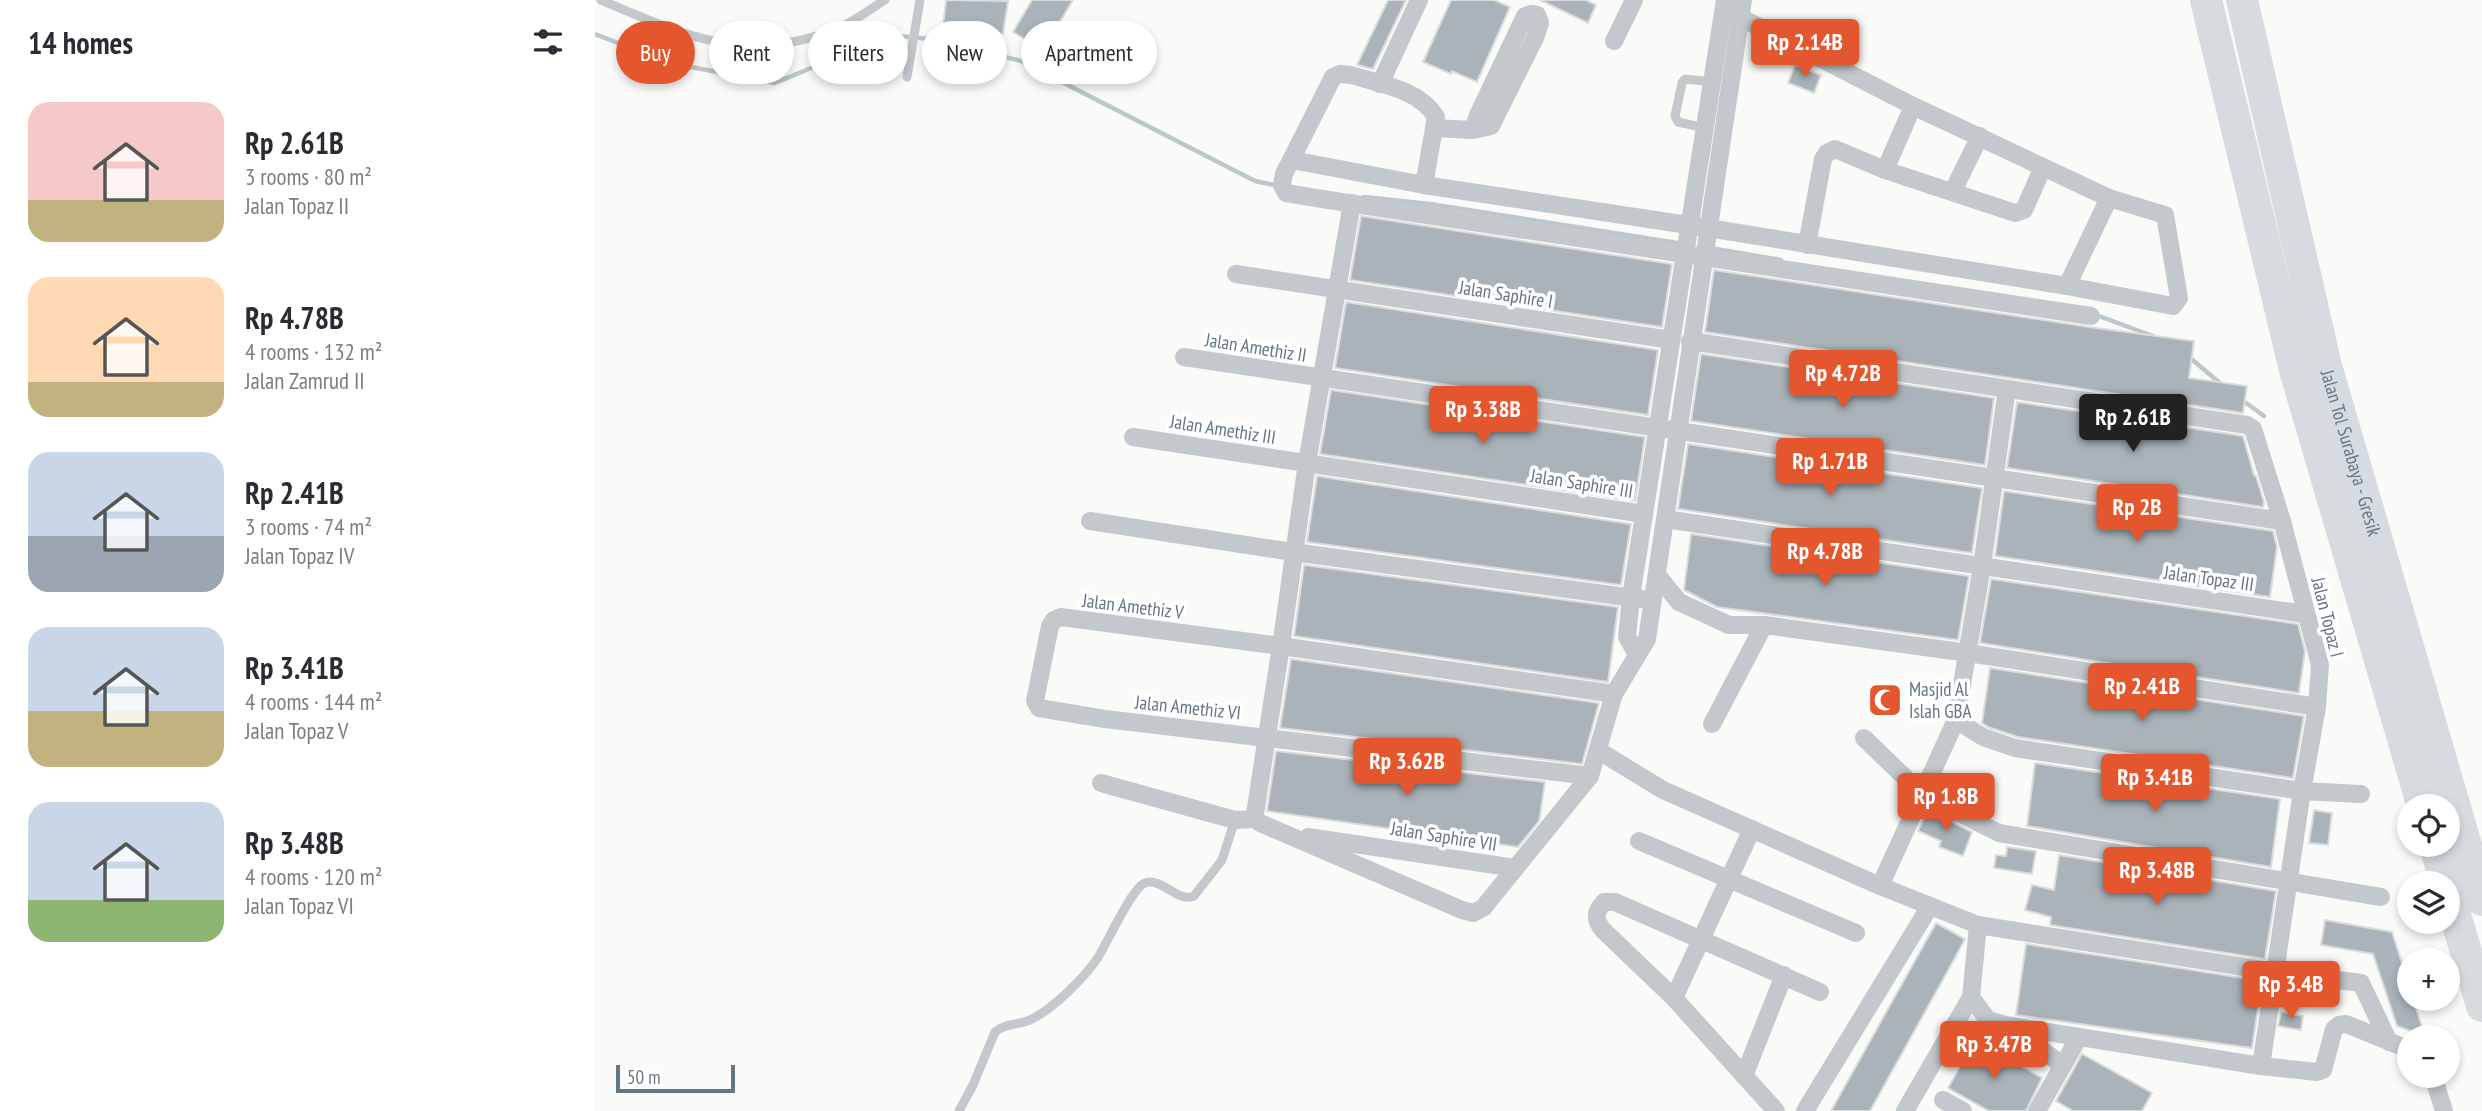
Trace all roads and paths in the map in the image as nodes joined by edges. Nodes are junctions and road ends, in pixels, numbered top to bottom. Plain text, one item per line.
1 (601, 0) edge
2 (885, 0) edge
3 (920, 0) edge
4 (1419, 0) edge
5 (1634, 0) edge
6 (2206, 0) edge
7 (2242, 0) edge
8 (1733, 6) edge
9 (1614, 41) dead end
10 (908, 71) edge
11 (1712, 82) junction
12 (1380, 84) junction
13 (1913, 106) junction
14 (1434, 128) junction
15 (1705, 128) junction
16 (1473, 130) junction
17 (1980, 136) junction
18 (1291, 160) junction
19 (2043, 167) junction
20 (1885, 170) junction
21 (1424, 185) junction
22 (1953, 191) junction
23 (2109, 198) junction
24 (1352, 203) junction
25 (1687, 240) junction
26 (1706, 243) junction
27 (1807, 245) junction
28 (1825, 261) junction
29 (1236, 274) dead end
30 (2067, 286) junction
31 (1335, 289) junction
32 (2091, 317) dead end
33 (1671, 340) junction
34 (1690, 341) junction
35 (1184, 357) dead end
36 (1322, 378) junction
37 (2007, 389) junction
38 (1657, 429) junction
39 (1678, 429) junction
40 (1133, 437) dead end
41 (1307, 463) junction
42 (1995, 480) junction
43 (1644, 514) junction
44 (1665, 519) junction
45 (1090, 521) dead end
46 (2282, 521) junction
47 (1293, 552) junction
48 (1982, 566) junction
49 (1657, 575) junction
50 (1631, 597) junction
51 (1653, 600) junction
52 (2305, 614) junction
53 (1764, 625) junction
54 (1281, 646) junction
55 (1968, 653) junction
56 (1637, 655) junction
57 (1614, 694) junction
58 (2317, 707) junction
59 (1105, 719) joint
60 (1956, 720) junction
61 (1712, 724) dead end
62 (1266, 736) junction
63 (1864, 738) dead end
64 (1599, 751) junction
65 (1590, 776) junction
66 (1101, 783) dead end
67 (2302, 791) junction
68 (2361, 794) dead end
69 (2419, 794) edge
70 (1923, 795) junction
71 (1256, 819) junction
72 (1235, 820) junction
73 (1752, 829) junction
74 (1284, 833) junction
75 (1639, 841) dead end
76 (1515, 868) junction
77 (1728, 880) junction
78 (2290, 883) junction
79 (1880, 886) junction
80 (2381, 897) dead end
81 (2482, 900) edge
82 (1930, 906) junction
83 (1978, 925) junction
84 (2460, 932) edge
85 (1857, 933) dead end
86 (1702, 939) junction
87 (2276, 972) junction
88 (1784, 975) junction
89 (1820, 992) dead end
90 (1971, 997) junction
91 (1674, 998) junction
92 (2482, 1006) edge
93 (2005, 1025) junction
94 (2079, 1037) junction
95 (2389, 1042) junction
96 (2397, 1045) edge
97 (2063, 1065) junction
98 (2261, 1066) junction
99 (1744, 1076) junction
100 (2437, 1088) edge
101 (1943, 1100) dead end
102 (2039, 1110) edge
103 (959, 1111) edge
104 (1776, 1111) edge
105 (1805, 1111) edge
106 (1905, 1111) edge
107 (1963, 1111) edge
108 (2444, 1111) edge

1 - 2 lane
3 - 10 lane
4 - 12 street
5 - 9 street
6 - 69 highway, Jalan Tol Surabaya - Gresik
7 - 81 highway, Jalan Tol Surabaya - Gresik
8 - 11 street
8 - 13 street
8 - 26 street
11 - 15 street
11 - 15 lane
12 - 14 street
12 - 18 street
13 - 17 street
13 - 20 street
14 - 16 street
14 - 21 street
15 - 25 street
16 - 16 street
17 - 19 street
17 - 22 street
18 - 21 street
18 - 24 street
19 - 22 street
19 - 23 street
20 - 22 street
20 - 27 street
21 - 25 street
23 - 30 street
23 - 30 street
24 - 25 street
24 - 31 street
25 - 26 street
25 - 26 street
25 - 33 street
26 - 27 street
26 - 28 street
26 - 34 street
27 - 28 street
28 - 30 street
28 - 32 street
29 - 31 street, Jalan Saphire I
31 - 33 street, Jalan Saphire I
31 - 36 street
33 - 38 street
34 - 37 street, Jalan Topaz I
34 - 39 street
35 - 36 street, Jalan Amethiz II
36 - 38 street, Jalan Amethiz II
36 - 41 street
37 - 42 street
37 - 46 street, Jalan Topaz I
38 - 39 street, Jalan Amethiz II
38 - 43 street
39 - 42 street, Jalan Amethiz II
39 - 44 street
40 - 41 street, Jalan Amethiz III
41 - 43 street, Jalan Saphire III
41 - 47 street
42 - 46 street, Jalan Amethiz II
42 - 48 street
43 - 50 street
44 - 48 street, Jalan Topaz III
44 - 49 street
45 - 47 street
46 - 52 street, Jalan Topaz I
47 - 50 street
47 - 54 street
48 - 52 street, Jalan Topaz III
48 - 55 street
49 - 51 street
49 - 53 street
50 - 51 street
50 - 56 street
51 - 56 street
52 - 58 street, Jalan Topaz I
53 - 55 street
53 - 61 street
54 - 57 street
54 - 59 street, Jalan Amethiz V
54 - 62 street
55 - 58 street
55 - 60 street
56 - 57 street
57 - 64 street
58 - 67 street, Jalan Topaz I
59 - 62 street, Jalan Amethiz VI
60 - 67 street
60 - 70 street
62 - 65 street, Jalan Amethiz VI
62 - 71 street
63 - 70 street
64 - 65 street
64 - 73 street
65 - 76 street
66 - 72 street
67 - 68 street
67 - 78 street, Jalan Topaz I
70 - 78 street
70 - 79 street
71 - 72 street
71 - 74 street
72 - 103 lane
73 - 77 street
73 - 79 street
74 - 76 street, Jalan Saphire VII
74 - 76 street
75 - 77 street
77 - 85 street
77 - 86 street
78 - 80 street
78 - 87 street, Jalan Topaz I
79 - 82 street
82 - 83 street
82 - 105 street
83 - 87 street
83 - 90 street
84 - 92 highway
86 - 88 street
86 - 91 street
86 - 91 street
87 - 95 street
87 - 98 street, Jalan Topaz I
88 - 89 street
88 - 99 street
90 - 93 street
90 - 106 street
91 - 99 street
93 - 94 street
93 - 97 street
94 - 97 street
94 - 98 street
95 - 96 street
95 - 98 street
97 - 102 street
99 - 104 street
100 - 108 street
101 - 107 street

